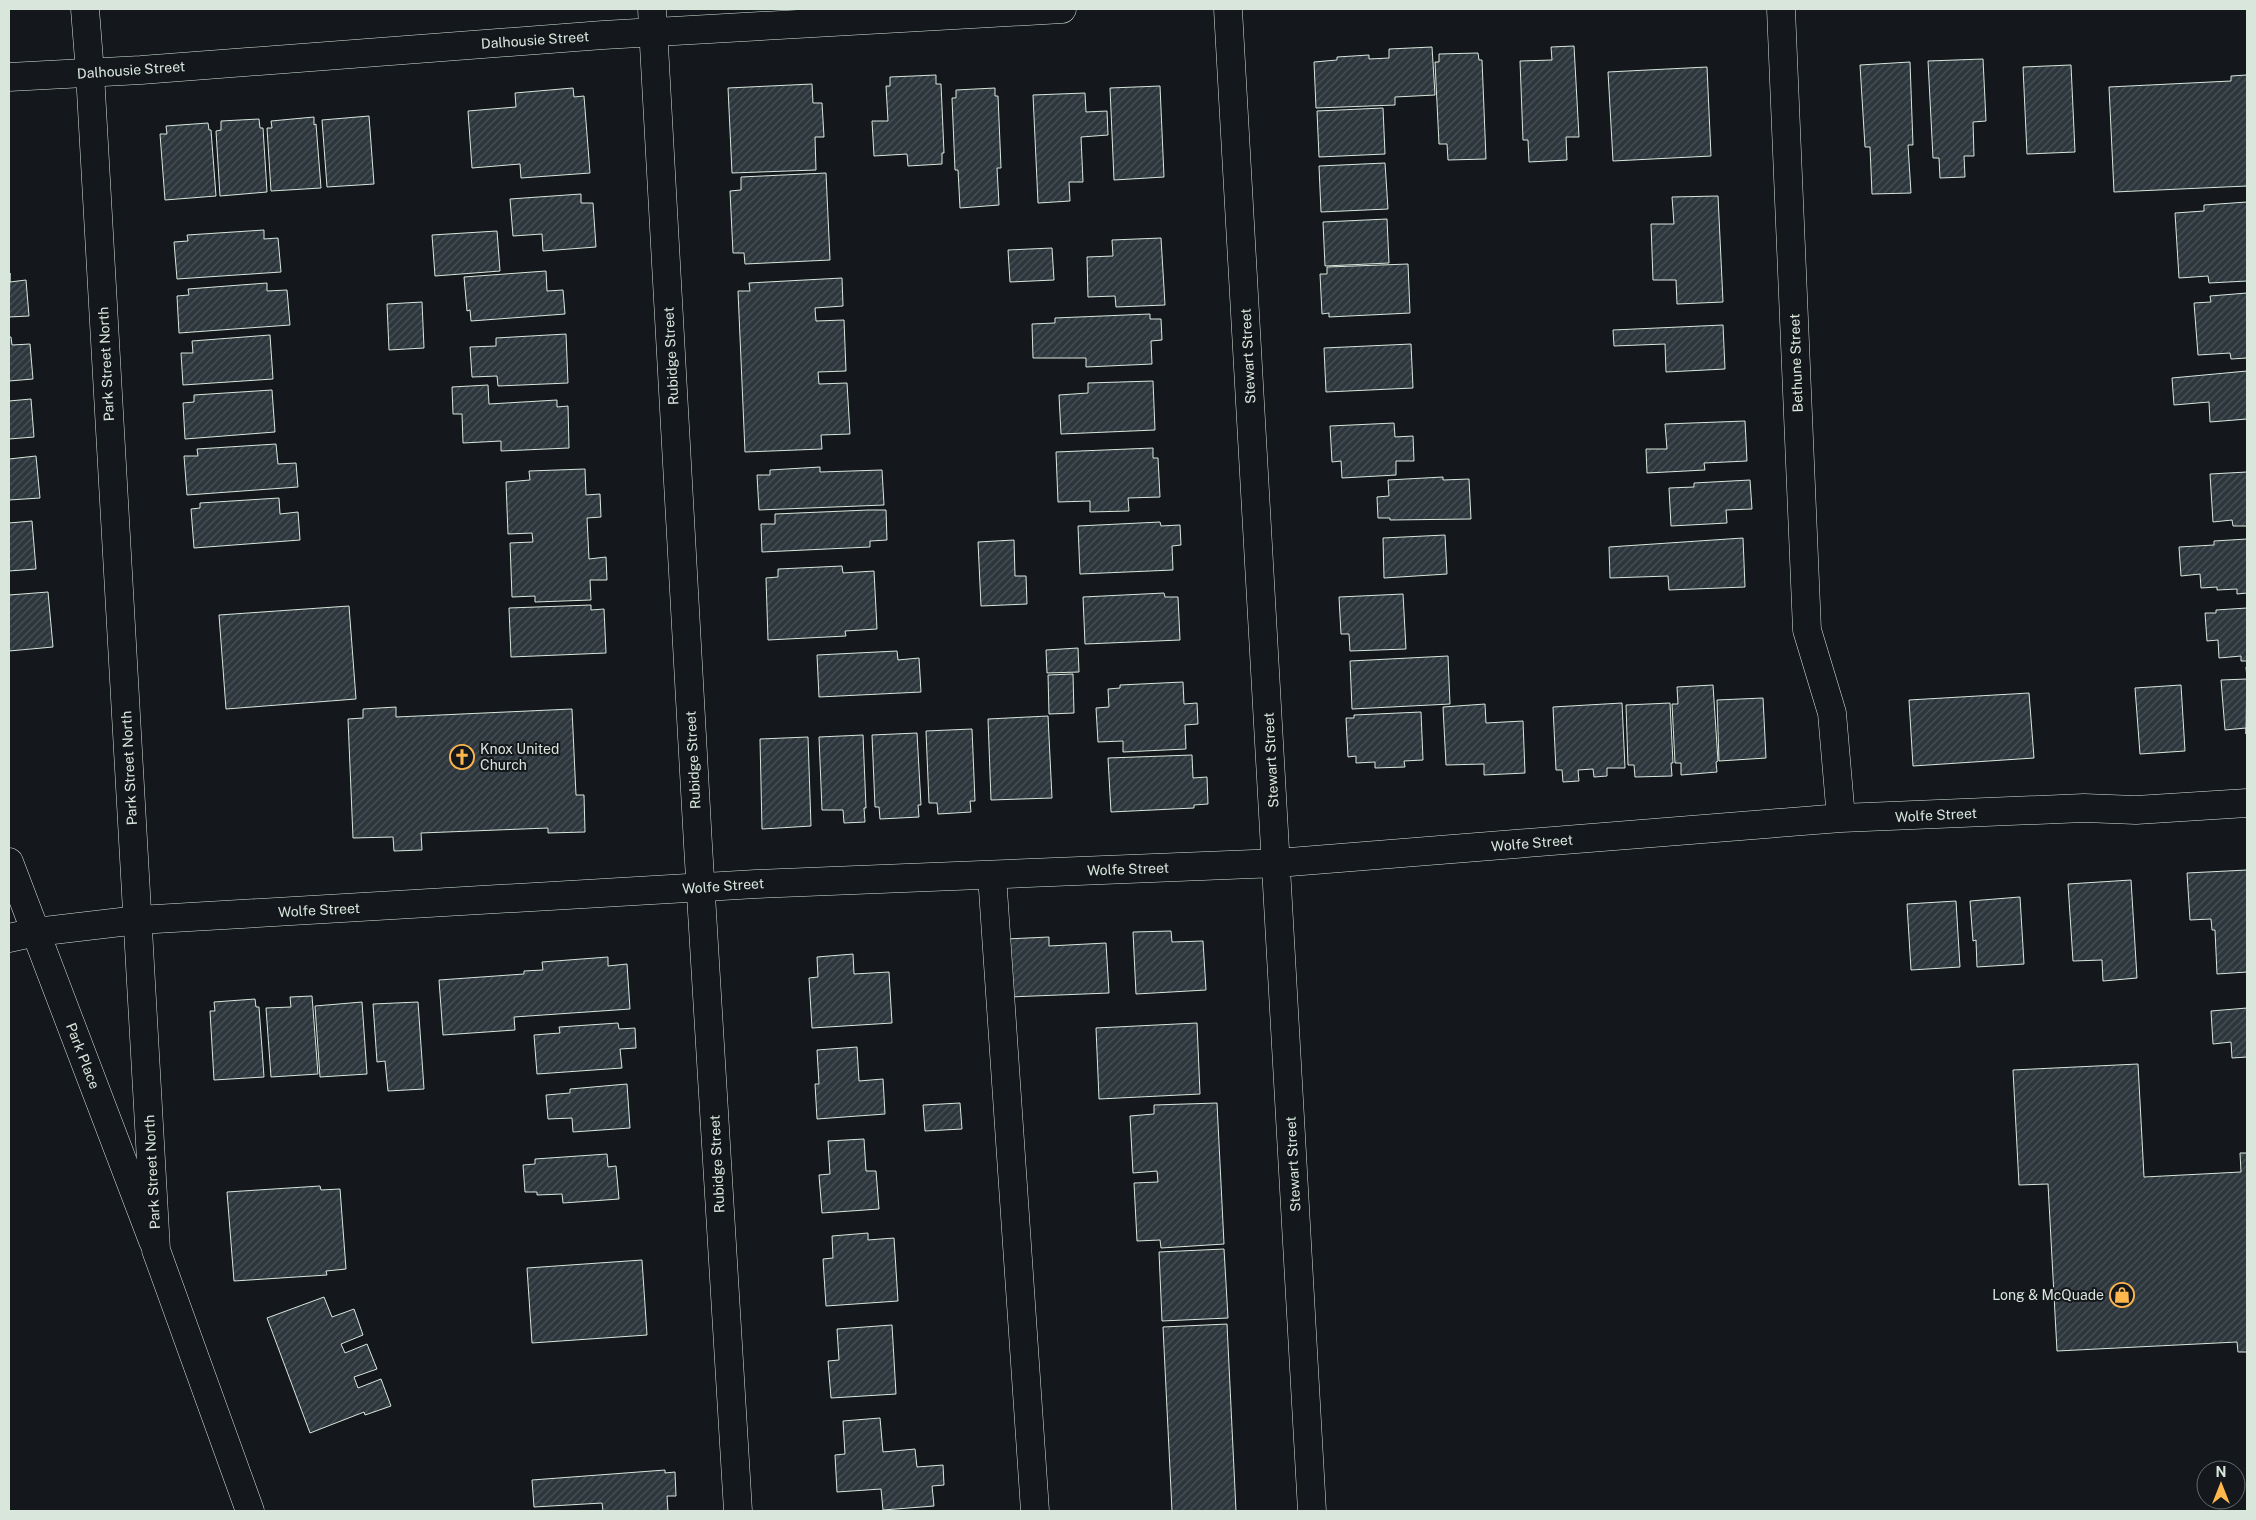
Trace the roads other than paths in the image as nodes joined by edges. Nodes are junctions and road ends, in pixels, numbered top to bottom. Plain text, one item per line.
1 (85, 9) edge
2 (1062, 9) edge
3 (1228, 9) edge
4 (1782, 9) edge
5 (652, 21) edge
6 (90, 73) junction
7 (9, 77) edge
8 (2247, 803) edge
9 (1841, 818) junction
10 (9, 862) edge
11 (1277, 863) junction
12 (992, 875) junction
13 (700, 888) junction
14 (138, 920) junction
15 (36, 932) junction
16 (9, 938) edge
17 (156, 1250) junction
18 (250, 1511) edge
19 (738, 1511) edge
20 (1035, 1511) edge
21 (1312, 1511) edge

1 - 6 street, Park Street North
2 - 5 street, Dalhousie Street
3 - 11 street, Stewart Street
4 - 9 street, Bethune Street
5 - 6 street, Dalhousie Street
5 - 13 street, Rubidge Street
6 - 7 street, Dalhousie Street
6 - 14 street, Park Street North
8 - 9 street, Wolfe Street
9 - 11 street, Wolfe Street
10 - 15 street, Park Place
11 - 12 street, Wolfe Street
11 - 21 street, Stewart Street
12 - 13 street, Wolfe Street
12 - 20 street
13 - 14 street, Wolfe Street
13 - 19 street, Rubidge Street
14 - 15 street, Wolfe Street
14 - 17 street, Park Street North
15 - 16 street, Wolfe Street
15 - 17 street, Park Place
17 - 18 street, Park Street North

